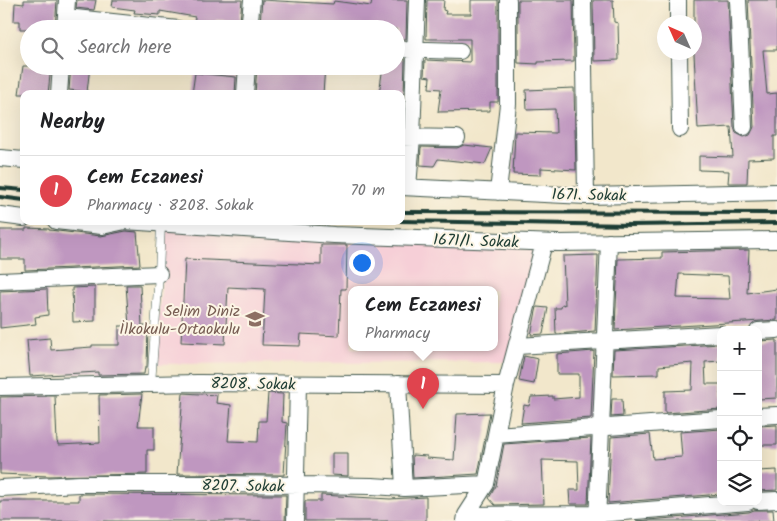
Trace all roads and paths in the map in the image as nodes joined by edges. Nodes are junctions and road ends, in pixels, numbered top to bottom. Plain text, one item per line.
1 (67, 0) edge
2 (252, 0) edge
3 (416, 0) edge
4 (508, 0) edge
5 (583, 0) edge
6 (678, 0) edge
7 (738, 0) edge
8 (678, 15) edge
9 (65, 20) edge
10 (250, 20) edge
11 (405, 49) edge
12 (416, 50) junction
13 (460, 52) dead end
14 (679, 60) edge
15 (60, 75) edge
16 (246, 75) edge
17 (59, 90) edge
18 (245, 90) edge
19 (744, 128) dead end
20 (680, 129) dead end
21 (407, 137) edge
22 (457, 138) dead end
23 (0, 158) edge
24 (20, 160) edge
25 (405, 187) edge
26 (498, 192) junction
27 (777, 192) edge
28 (586, 196) junction
29 (0, 215) edge
30 (20, 218) edge
31 (93, 225) edge
32 (108, 225) edge
33 (161, 225) edge
34 (177, 225) edge
35 (777, 240) edge
36 (544, 242) junction
37 (609, 242) junction
38 (159, 274) junction
39 (0, 281) edge
40 (777, 330) edge
41 (762, 332) edge
42 (717, 334) edge
43 (605, 341) junction
44 (517, 346) junction
45 (150, 384) junction
46 (298, 384) junction
47 (398, 384) junction
48 (506, 384) junction
49 (0, 386) edge
50 (777, 415) edge
51 (762, 416) edge
52 (717, 419) edge
53 (601, 428) junction
54 (496, 435) junction
55 (486, 484) junction
56 (296, 486) junction
57 (0, 488) edge
58 (404, 488) junction
59 (777, 500) edge
60 (762, 502) edge
61 (717, 505) edge
62 (597, 517) edge
63 (466, 518) edge
64 (295, 521) edge

1 - 9 street
2 - 10 street
3 - 12 street
4 - 26 street
5 - 28 street
6 - 8 street
7 - 19 street
11 - 12 street
12 - 13 street
12 - 21 street
14 - 20 street
15 - 17 street
16 - 18 street
21 - 22 street
21 - 25 street
23 - 24 street
25 - 26 street, 1671. Sokak
26 - 28 street, 1671. Sokak
27 - 28 street, 1671. Sokak
29 - 30 street
31 - 32 street, 1671/1. Sokak
33 - 38 lane
34 - 36 street, 1671/1. Sokak
35 - 37 street, 1671/1. Sokak
36 - 37 street, 1671/1. Sokak
36 - 44 street
37 - 43 street
38 - 39 street
38 - 45 lane
40 - 41 street
42 - 43 street
43 - 44 street
43 - 53 street
44 - 48 street
45 - 46 street, 8208. Sokak
45 - 49 street, 8208. Sokak
46 - 47 street, 8208. Sokak
46 - 56 street
47 - 48 street, 8208. Sokak
47 - 58 street
48 - 54 street
50 - 51 street
52 - 53 street
53 - 54 street
53 - 62 street
54 - 55 street
55 - 58 street, 8207. Sokak
55 - 63 street
56 - 57 street, 8207. Sokak
56 - 58 street, 8207. Sokak
56 - 64 street
59 - 60 street
61 - 62 street
62 - 63 street

